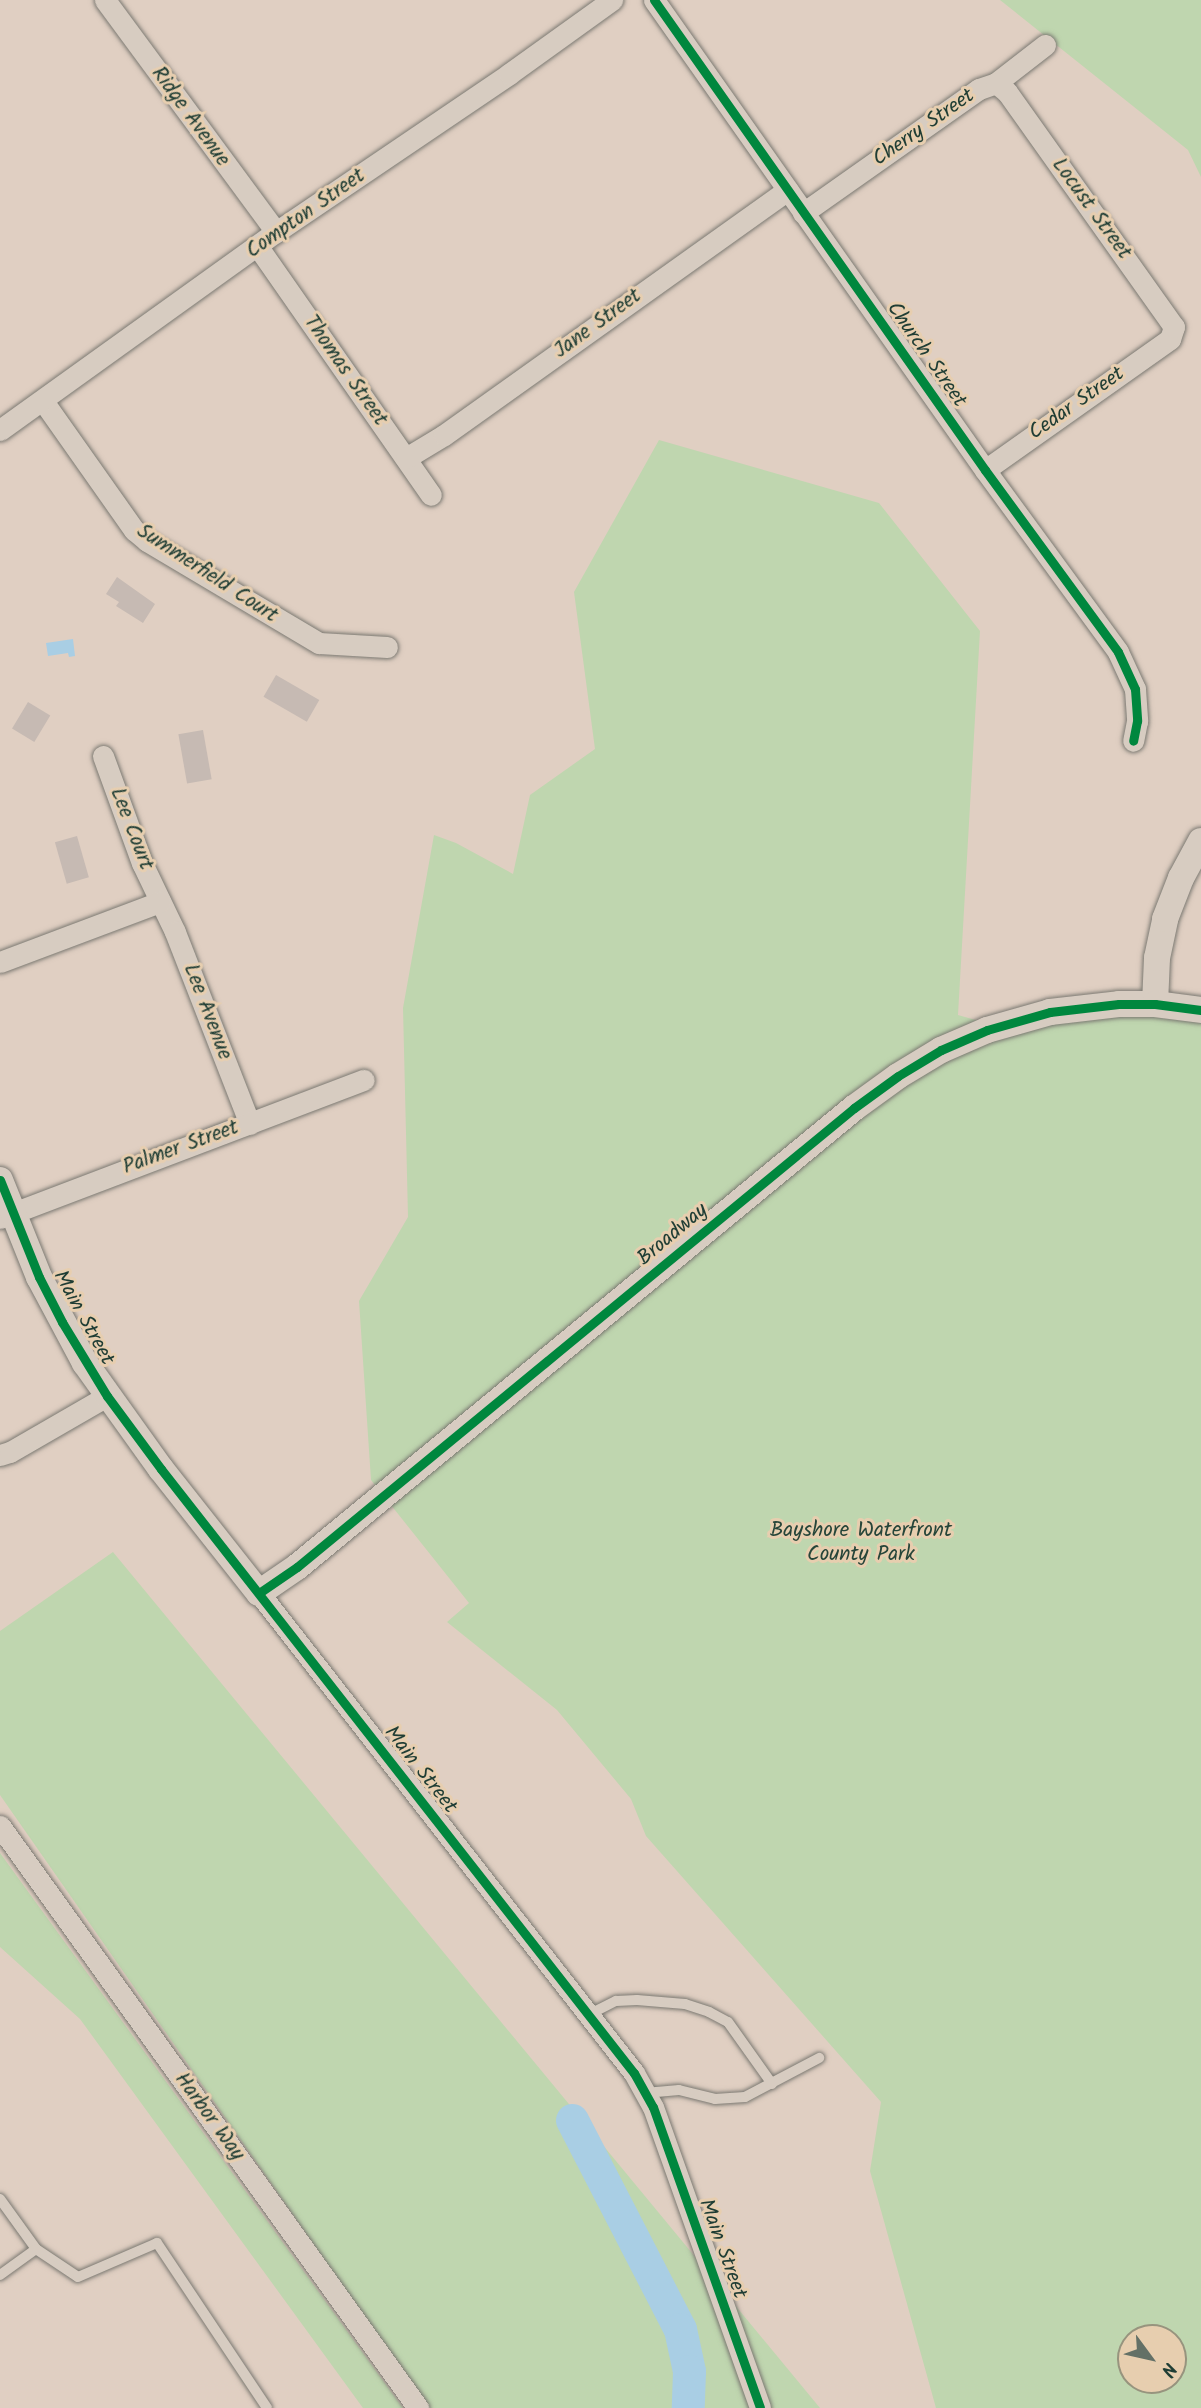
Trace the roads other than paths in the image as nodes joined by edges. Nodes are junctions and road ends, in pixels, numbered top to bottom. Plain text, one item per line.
1 (105, 0) edge
2 (612, 0) edge
3 (653, 0) edge
4 (1045, 46) dead end
5 (996, 83) junction
6 (788, 190) junction
7 (803, 213) junction
8 (276, 232) junction
9 (258, 247) junction
10 (1170, 340) joint
11 (43, 401) junction
12 (0, 430) edge
13 (406, 458) junction
14 (985, 470) junction
15 (431, 495) dead end
16 (387, 646) dead end
17 (1133, 741) dead end
18 (103, 756) dead end
19 (1201, 841) edge
20 (160, 902) junction
21 (0, 962) edge
22 (1156, 1004) junction
23 (1201, 1010) edge
24 (363, 1080) dead end
25 (250, 1124) junction
26 (0, 1180) edge
27 (6, 1216) edge
28 (107, 1396) junction
29 (0, 1455) edge
30 (259, 1593) junction
31 (0, 1826) edge
32 (590, 2014) junction
33 (819, 2058) dead end
34 (772, 2084) junction
35 (645, 2093) junction
36 (0, 2199) edge
37 (36, 2249) junction
38 (0, 2275) edge
39 (267, 2408) edge
40 (418, 2408) edge
41 (760, 2408) edge

1 - 8 street, Ridge Avenue
2 - 8 street, Compton Street
3 - 6 street, Church Street
4 - 5 street, Cherry Street
5 - 7 street, Cherry Street
5 - 10 street, Locust Street
6 - 7 street, Church Street
6 - 13 street, Jane Street
7 - 14 street, Church Street
8 - 9 street, Compton Street
9 - 11 street, Compton Street
9 - 13 street, Thomas Street
10 - 14 street, Cedar Street
11 - 12 street, Compton Street
11 - 16 street, Summerfield Court
13 - 15 street, Thomas Street
14 - 17 street, Church Street
18 - 20 street, Lee Court
19 - 22 street
20 - 21 street
20 - 25 street, Lee Avenue
22 - 23 street
22 - 30 street, Broadway
24 - 25 street, Palmer Street
25 - 27 street, Palmer Street
26 - 27 street, Main Street
27 - 28 street, Main Street
28 - 29 street
28 - 30 street, Main Street
30 - 32 street, Main Street
31 - 40 street, Harbor Way
32 - 34 lane
32 - 35 street, Main Street
33 - 34 lane
34 - 35 lane
35 - 41 street, Main Street
36 - 37 lane
37 - 38 lane
37 - 39 lane

